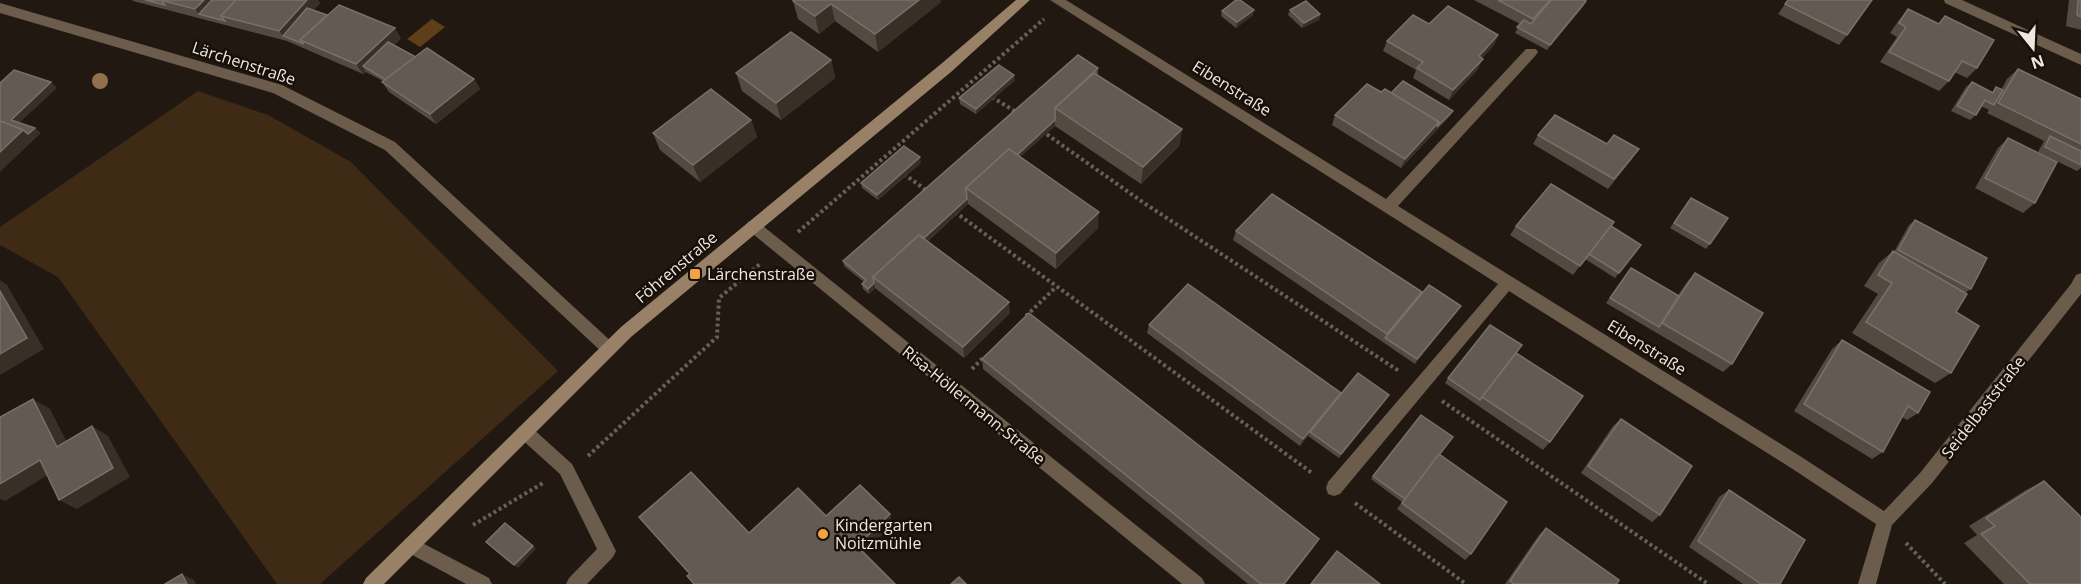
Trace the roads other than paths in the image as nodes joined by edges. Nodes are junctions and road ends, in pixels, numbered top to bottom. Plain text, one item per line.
1 (1024, 0) edge
2 (1950, 0) edge
3 (1059, 2) edge
4 (0, 8) edge
5 (1532, 52) dead end
6 (2081, 60) edge
7 (1388, 207) junction
8 (753, 226) junction
9 (1508, 282) junction
10 (2079, 287) edge
11 (609, 349) junction
12 (525, 432) junction
13 (1334, 488) road end
14 (1885, 521) junction
15 (411, 545) junction
16 (372, 584) edge
17 (483, 584) edge
18 (575, 584) edge
19 (1196, 584) edge
20 (1866, 584) edge

1 - 8 street, Föhrenstraße
2 - 6 street
3 - 7 street, Eibenstraße
4 - 11 street, Lärchenstraße
5 - 7 street
7 - 9 street, Eibenstraße
8 - 11 street, Föhrenstraße
8 - 19 street, Risa-Höllermann-Straße
9 - 13 street
9 - 14 street, Eibenstraße
10 - 14 street, Seidelbaststraße
11 - 12 street, Föhrenstraße
12 - 15 street, Föhrenstraße
12 - 18 street
14 - 20 street
15 - 16 street, Föhrenstraße
15 - 17 street

